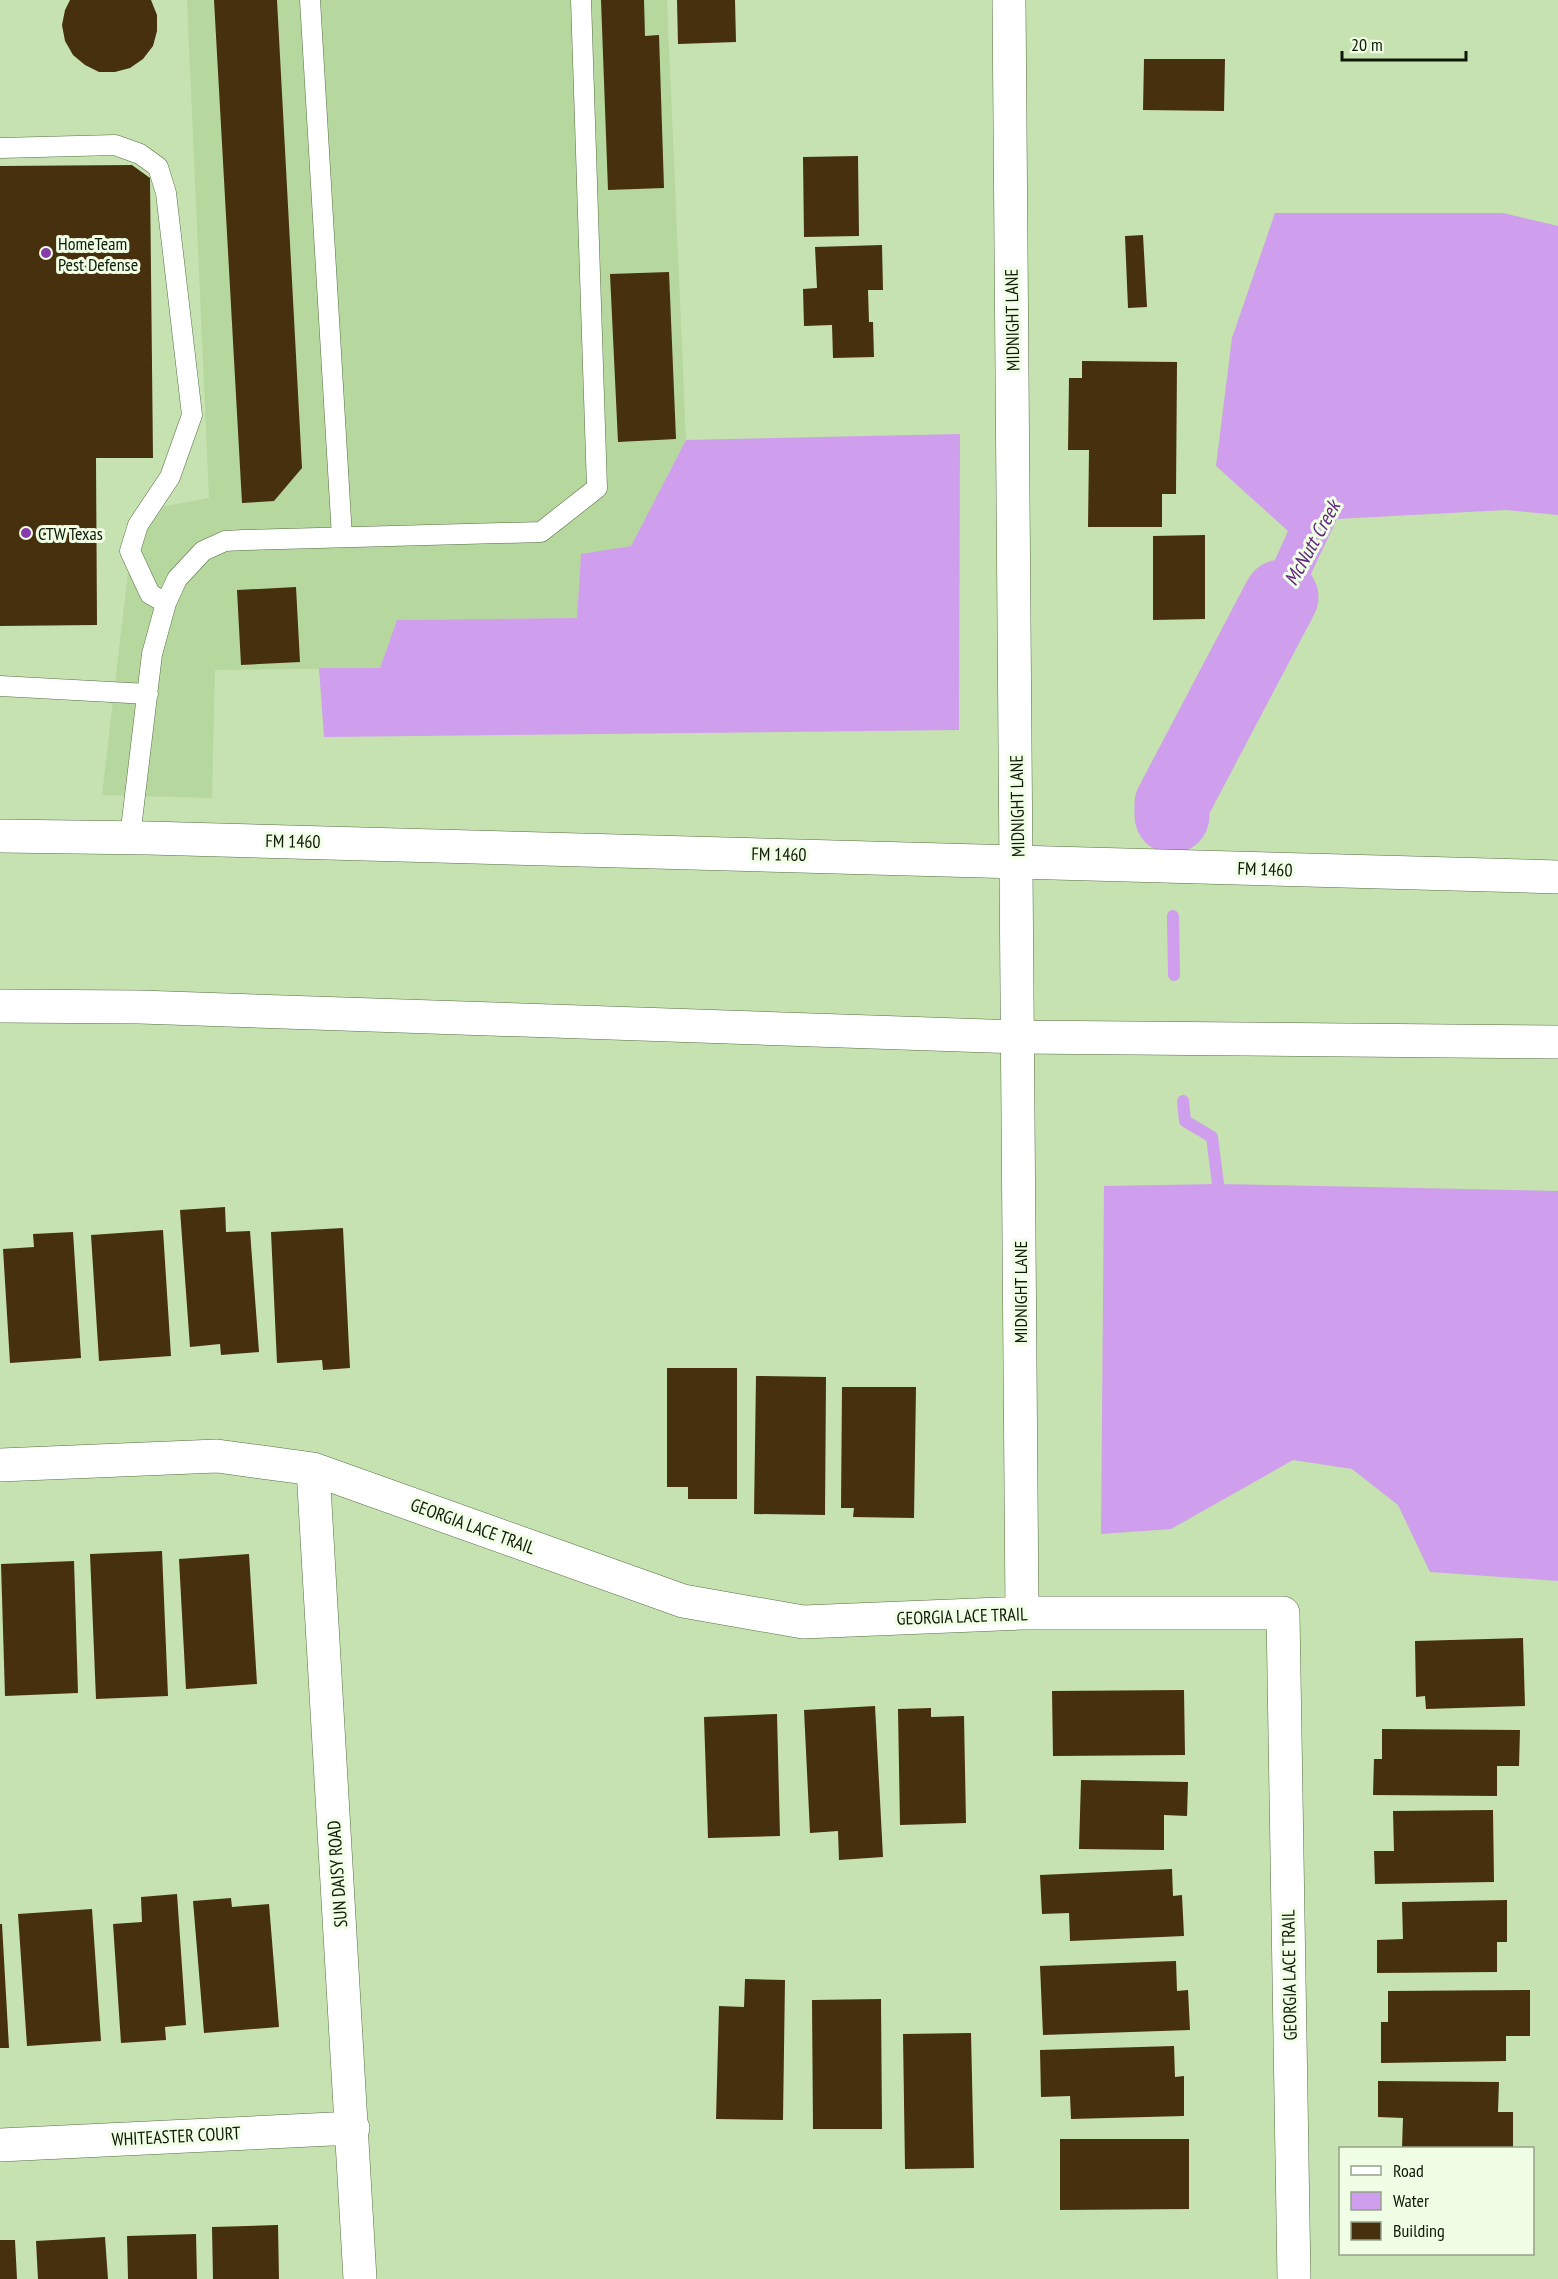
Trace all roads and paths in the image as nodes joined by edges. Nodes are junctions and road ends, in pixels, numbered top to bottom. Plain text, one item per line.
1 (310, 0) edge
2 (580, 0) edge
3 (1009, 0) edge
4 (0, 148) edge
5 (342, 537) junction
6 (166, 603) junction
7 (0, 686) edge
8 (148, 694) junction
9 (0, 836) edge
10 (130, 837) junction
11 (1017, 860) junction
12 (1558, 877) edge
13 (0, 1006) edge
14 (1019, 1037) junction
15 (1558, 1041) edge
16 (0, 1465) edge
17 (313, 1469) junction
18 (1022, 1613) junction
19 (353, 2128) junction
20 (0, 2145) edge
21 (360, 2279) edge
22 (1294, 2279) edge

1 - 5 lane
2 - 5 lane
3 - 11 street, MIDNIGHT LANE
4 - 6 lane
5 - 6 lane
6 - 8 lane
7 - 8 lane
8 - 10 lane
9 - 10 street, FM 1460 / FM 1460
10 - 11 street, FM 1460 / FM 1460
11 - 12 street, FM 1460 / FM 1460
11 - 14 street, MIDNIGHT LANE
13 - 14 street
14 - 15 street
14 - 18 street, MIDNIGHT LANE
16 - 17 street, GEORGIA LACE TRAIL
17 - 18 street, GEORGIA LACE TRAIL
17 - 19 street, SUN DAISY ROAD
18 - 22 street, GEORGIA LACE TRAIL
19 - 20 street, WHITEASTER COURT
19 - 21 street, SUN DAISY ROAD

